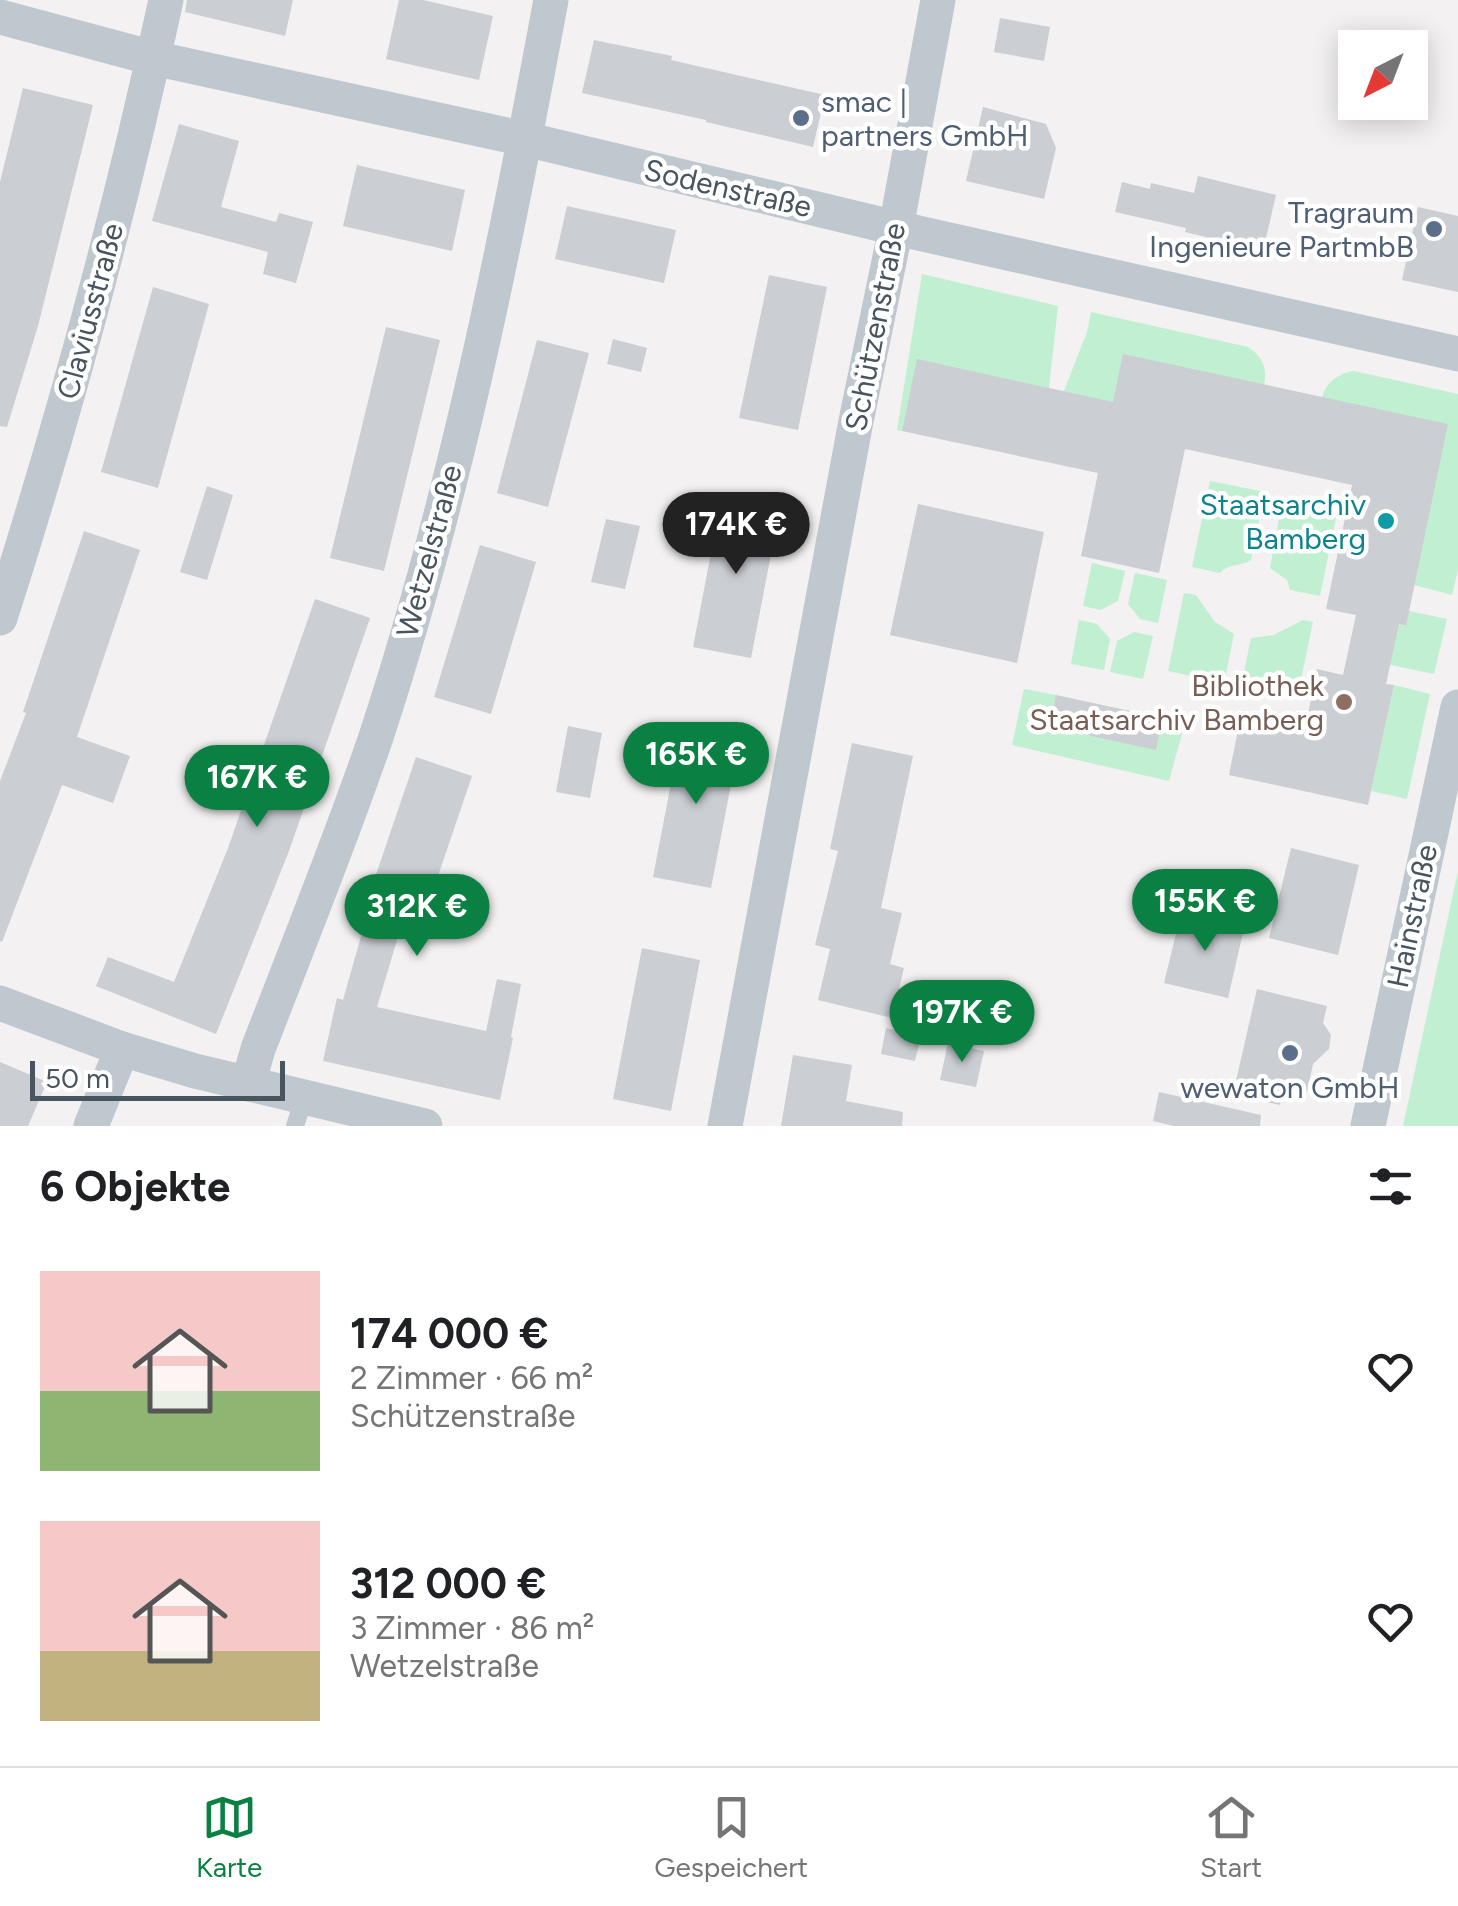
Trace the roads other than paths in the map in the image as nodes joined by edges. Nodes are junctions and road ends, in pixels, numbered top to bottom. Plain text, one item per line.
1 (166, 0) edge
2 (550, 0) edge
3 (938, 0) edge
4 (0, 17) edge
5 (153, 58) junction
6 (525, 140) junction
7 (896, 228) junction
8 (1458, 354) edge
9 (0, 618) edge
10 (1458, 707) edge
11 (0, 1003) edge
12 (122, 1049) junction
13 (248, 1084) junction
14 (299, 1112) edge
15 (90, 1126) edge
16 (425, 1126) edge
17 (724, 1126) edge
18 (1368, 1126) edge

1 - 5 street, Claviusstraße
2 - 6 street, Wetzelstraße
3 - 7 street, Schützenstraße
4 - 5 street, Sodenstraße
5 - 6 street, Sodenstraße
5 - 9 street, Claviusstraße
6 - 7 street, Sodenstraße
6 - 13 street, Wetzelstraße
7 - 8 street, Sodenstraße
7 - 17 street, Schützenstraße
10 - 18 street, Hainstraße
11 - 12 street
12 - 13 street
12 - 15 street
13 - 14 street
14 - 16 street

